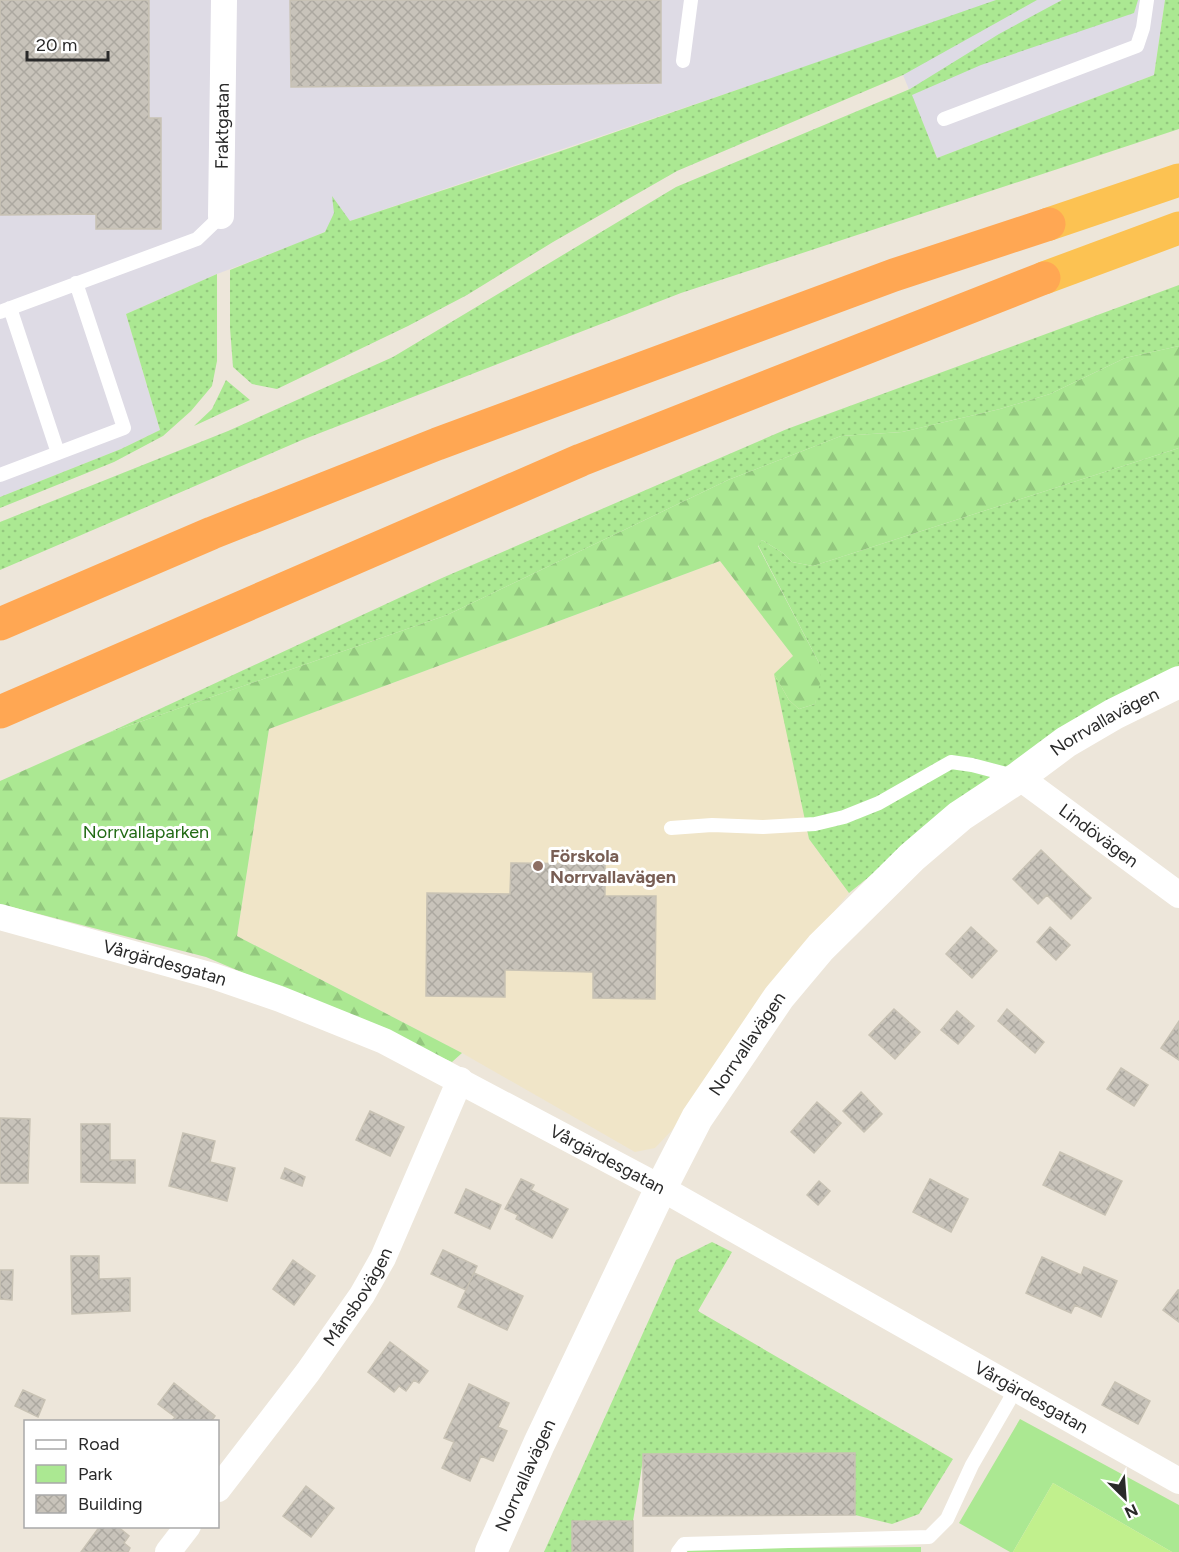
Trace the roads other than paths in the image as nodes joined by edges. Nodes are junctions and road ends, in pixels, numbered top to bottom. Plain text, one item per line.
1 (224, 0) edge
2 (691, 0) edge
3 (1147, 0) edge
4 (683, 61) dead end
5 (944, 119) dead end
6 (1179, 180) edge
7 (221, 216) joint
8 (1179, 228) edge
9 (76, 283) junction
10 (5, 310) edge
11 (58, 453) junction
12 (0, 475) edge
13 (0, 624) edge
14 (1179, 682) edge
15 (0, 712) edge
16 (1019, 777) junction
17 (670, 828) dead end
18 (1179, 895) edge
19 (0, 917) edge
20 (460, 1080) junction
21 (661, 1188) junction
22 (1014, 1388) junction
23 (1179, 1481) edge
24 (219, 1488) edge
25 (187, 1528) edge
26 (168, 1552) edge
27 (491, 1552) edge
28 (678, 1552) edge

1 - 7 street, Fraktgatan
2 - 4 lane
3 - 5 lane
6 - 13 highway
7 - 9 lane
8 - 15 highway
9 - 10 lane
9 - 11 lane
10 - 11 lane
11 - 12 lane
14 - 16 street, Norrvallavägen
16 - 17 lane
16 - 18 street, Lindövägen
16 - 21 street, Norrvallavägen
19 - 20 street, Vårgärdesgatan
20 - 21 street, Vårgärdesgatan
20 - 24 street, Månsbovägen
21 - 22 street, Vårgärdesgatan
21 - 27 street, Norrvallavägen
22 - 23 street, Vårgärdesgatan
22 - 28 lane
25 - 26 street

